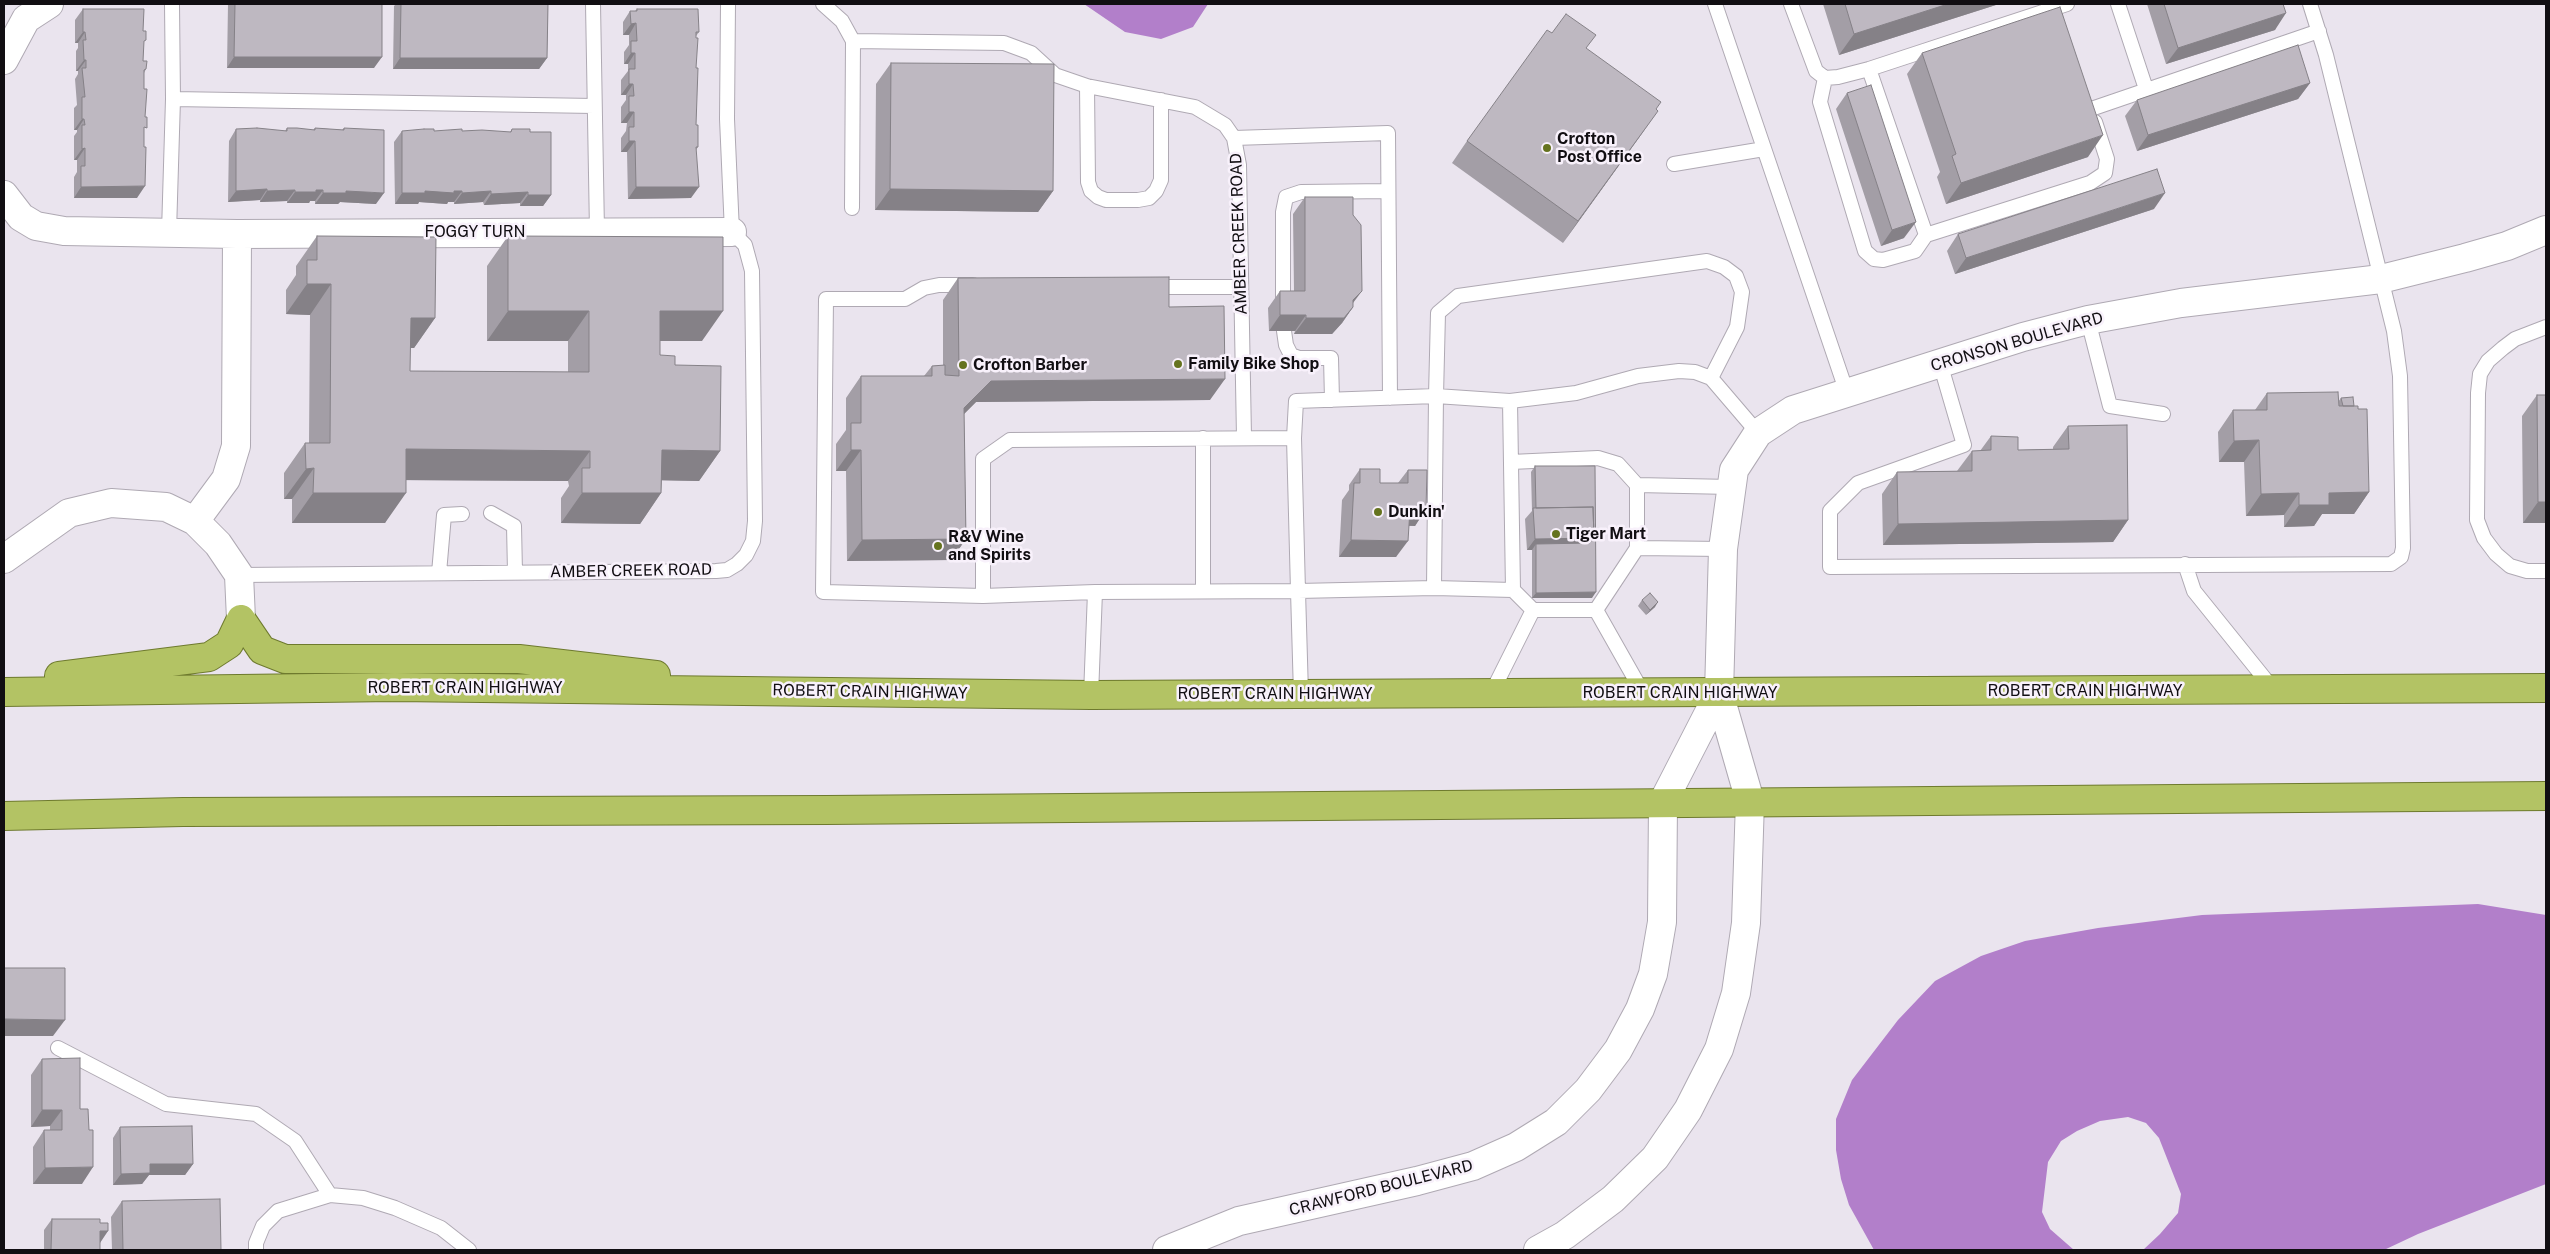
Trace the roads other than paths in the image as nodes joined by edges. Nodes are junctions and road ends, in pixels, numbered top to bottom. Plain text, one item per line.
1 (50, 4) edge
2 (172, 4) edge
3 (593, 4) edge
4 (728, 4) edge
5 (823, 4) edge
6 (1715, 4) edge
7 (1791, 4) edge
8 (2118, 4) edge
9 (2310, 4) edge
10 (2062, 9) edge
11 (2319, 31) junction
12 (853, 41) junction
13 (4, 60) edge
14 (1869, 69) junction
15 (1825, 78) junction
16 (1087, 86) junction
17 (2146, 89) junction
18 (173, 99) junction
19 (1161, 100) junction
20 (594, 106) junction
21 (1234, 138) junction
22 (1764, 149) junction
23 (1674, 164) dead end
24 (1388, 191) junction
25 (4, 196) edge
26 (852, 208) dead end
27 (2546, 230) edge
28 (169, 232) junction
29 (597, 232) junction
30 (732, 232) junction
31 (237, 234) junction
32 (1926, 235) junction
33 (2381, 279) junction
34 (988, 285) edge
35 (1134, 286) edge
36 (1241, 287) junction
37 (1283, 308) edge
38 (2088, 320) junction
39 (2546, 327) edge
40 (1284, 331) edge
41 (1940, 364) junction
42 (1711, 378) junction
43 (1847, 393) junction
44 (1436, 396) junction
45 (1390, 398) junction
46 (1332, 400) junction
47 (1510, 401) junction
48 (2163, 414) dead end
49 (1758, 433) junction
50 (1244, 437) junction
51 (1203, 438) junction
52 (1294, 438) junction
53 (1511, 462) junction
54 (1637, 485) junction
55 (1732, 487) junction
56 (491, 513) dead end
57 (462, 514) dead end
58 (195, 521) junction
59 (1637, 548) junction
60 (1723, 549) junction
61 (4, 559) edge
62 (2185, 564) junction
63 (2546, 571) edge
64 (515, 572) junction
65 (439, 573) junction
66 (239, 575) junction
67 (1434, 588) junction
68 (1513, 590) junction
69 (1204, 591) junction
70 (1298, 591) junction
71 (1095, 592) junction
72 (983, 596) junction
73 (1533, 610) junction
74 (1596, 610) junction
75 (241, 619) junction
76 (4, 683) edge
77 (2546, 688) edge
78 (2274, 689) junction
79 (4, 692) edge
80 (796, 692) junction
81 (1643, 693) junction
82 (1719, 693) junction
83 (1301, 694) junction
84 (1491, 694) junction
85 (1091, 695) junction
86 (2546, 796) edge
87 (1750, 801) junction
88 (1663, 802) junction
89 (4, 816) edge
90 (58, 1048) dead end
91 (330, 1195) junction
92 (256, 1250) edge
93 (469, 1250) edge
94 (1167, 1250) edge
95 (1538, 1250) edge

1 - 13 street
2 - 18 lane
3 - 20 lane
4 - 30 lane
5 - 12 lane
6 - 22 lane
7 - 15 lane
8 - 17 lane
9 - 11 lane
10 - 14 lane
11 - 17 lane
11 - 33 lane
12 - 16 lane, AMBER CREEK ROAD
12 - 26 lane
14 - 15 lane
14 - 32 lane
15 - 32 lane
16 - 19 lane, AMBER CREEK ROAD
16 - 19 lane
17 - 32 lane
18 - 20 lane
18 - 28 lane
19 - 21 lane, AMBER CREEK ROAD
20 - 29 lane
21 - 24 lane
21 - 36 lane, AMBER CREEK ROAD
22 - 23 lane
22 - 43 lane
24 - 37 lane
24 - 45 lane
25 - 28 street, FOGGY TURN
27 - 33 street, CRONSON BOULEVARD
28 - 31 street, FOGGY TURN
29 - 30 street, FOGGY TURN
29 - 31 street, FOGGY TURN
30 - 64 lane, AMBER CREEK ROAD
31 - 58 street
33 - 38 street, CRONSON BOULEVARD
33 - 62 lane
34 - 72 lane
35 - 36 lane
36 - 50 lane, AMBER CREEK ROAD
38 - 41 street, CRONSON BOULEVARD
38 - 48 lane
39 - 63 lane
40 - 46 lane
41 - 43 street, CRONSON BOULEVARD
41 - 62 lane
42 - 44 lane
42 - 47 lane
42 - 49 lane
43 - 49 street, CRONSON BOULEVARD
44 - 45 lane
44 - 47 lane
44 - 67 lane
45 - 46 lane
46 - 52 lane
47 - 53 lane
49 - 55 street, CRONSON BOULEVARD
50 - 51 lane
50 - 52 lane
51 - 69 lane
51 - 72 lane
52 - 70 lane
53 - 54 lane
53 - 68 lane
54 - 55 lane
54 - 59 lane
55 - 60 street, CRONSON BOULEVARD
56 - 64 lane
57 - 65 lane
58 - 61 street
58 - 66 street
59 - 60 lane
59 - 74 lane
60 - 82 street, CRONSON BOULEVARD
62 - 78 lane
64 - 65 lane, AMBER CREEK ROAD
65 - 66 lane, AMBER CREEK ROAD
66 - 75 street
67 - 68 lane
67 - 70 lane
68 - 73 lane
69 - 70 lane
69 - 71 lane
70 - 83 lane
71 - 72 lane
71 - 85 lane
73 - 74 lane
73 - 84 lane
74 - 81 lane
75 - 76 highway
75 - 80 highway
77 - 78 highway, ROBERT CRAIN HIGHWAY
78 - 82 highway, ROBERT CRAIN HIGHWAY
79 - 80 highway, ROBERT CRAIN HIGHWAY
80 - 85 highway, ROBERT CRAIN HIGHWAY
81 - 82 highway, ROBERT CRAIN HIGHWAY
81 - 84 highway, ROBERT CRAIN HIGHWAY
82 - 87 street
82 - 88 street, CRAWFORD BOULEVARD
83 - 84 highway, ROBERT CRAIN HIGHWAY
83 - 85 highway, ROBERT CRAIN HIGHWAY
86 - 87 highway
87 - 88 highway
87 - 95 street
88 - 89 highway
88 - 94 street, CRAWFORD BOULEVARD
90 - 91 lane
91 - 92 lane
91 - 93 lane

